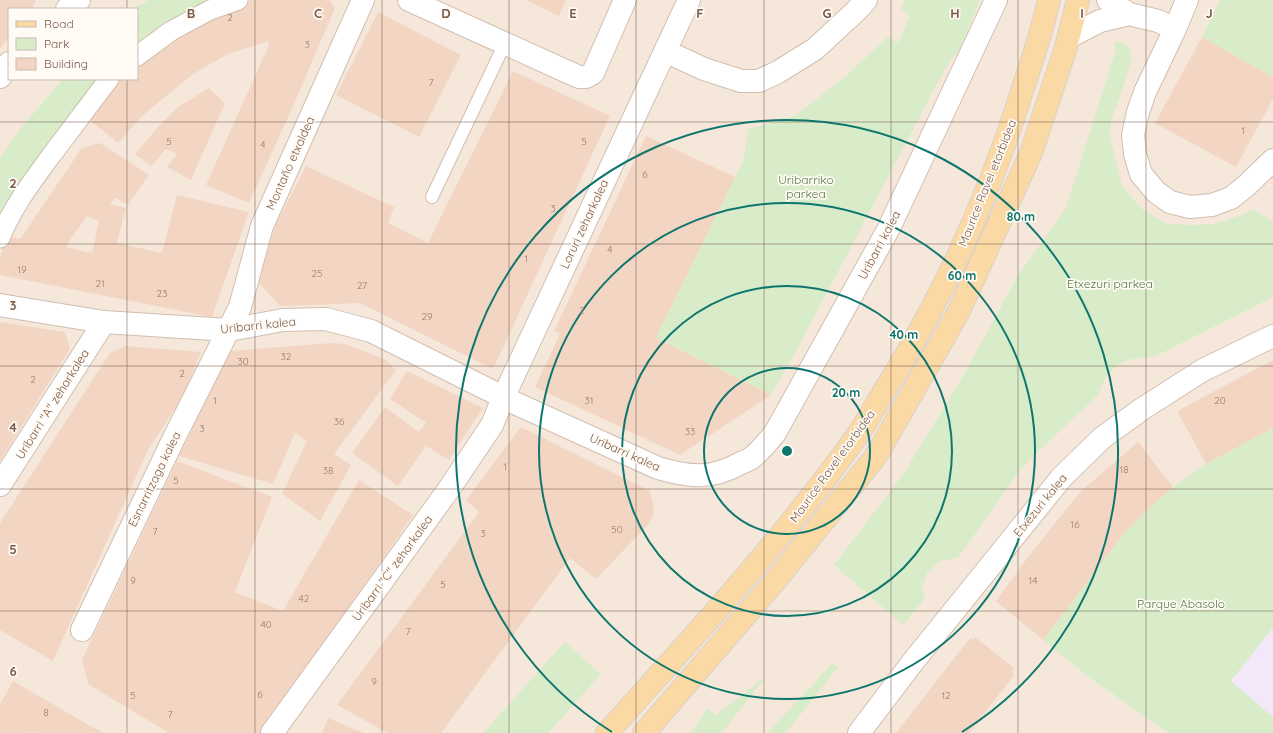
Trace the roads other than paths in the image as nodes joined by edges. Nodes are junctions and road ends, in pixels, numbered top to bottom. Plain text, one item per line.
1 (238, 0) edge
2 (363, 0) edge
3 (408, 0) edge
4 (625, 0) edge
5 (689, 0) edge
6 (866, 0) edge
7 (996, 0) edge
8 (1049, 0) edge
9 (1078, 0) edge
10 (1108, 0) edge
11 (1187, 0) edge
12 (1129, 14) junction
13 (1175, 29) junction
14 (1069, 37) junction
15 (505, 43) junction
16 (665, 51) junction
17 (138, 55) edge
18 (8, 65) edge
19 (0, 77) edge
20 (109, 80) edge
21 (1273, 160) edge
22 (432, 197) dead end
23 (0, 238) edge
24 (0, 305) edge
25 (104, 322) junction
26 (229, 330) junction
27 (1273, 336) edge
28 (503, 398) junction
29 (0, 485) edge
30 (82, 630) dead end
31 (272, 733) edge
32 (607, 733) edge
33 (644, 733) edge
34 (859, 733) edge

1 - 17 street
2 - 26 street, Montaño etxaldea
3 - 15 street
4 - 15 street
5 - 16 street, Loruri zeharkalea
6 - 16 street
7 - 28 street, Uribarri kalea
8 - 32 main road, Maurice Ravel etorbidea
9 - 14 main road, Maurice Ravel etorbidea
10 - 12 street
11 - 13 street
12 - 13 street
12 - 14 street
13 - 21 street
14 - 33 main road, Maurice Ravel etorbidea
15 - 22 lane
16 - 28 street, Loruri zeharkalea
18 - 19 street
20 - 23 street
24 - 25 street, Uribarri kalea
25 - 26 street, Uribarri kalea
25 - 29 street, Uribarri "A" zeharkalea
26 - 28 street, Uribarri kalea
26 - 30 street, Esnarritzaga kalea
27 - 34 street, Etxezuri kalea
28 - 31 street, Uribarri "C" zeharkalea

